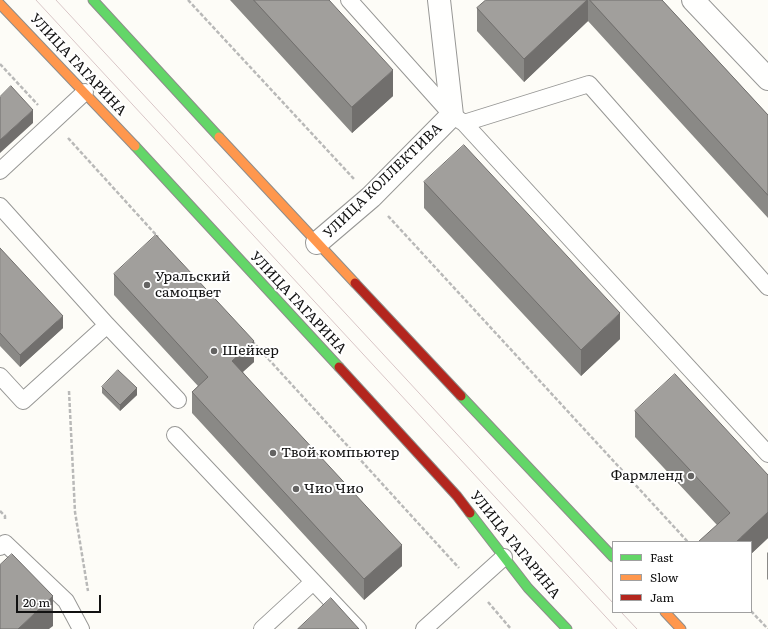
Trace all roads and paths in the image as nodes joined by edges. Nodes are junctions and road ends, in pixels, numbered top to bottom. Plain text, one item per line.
1 (93, 0) edge
2 (188, 0) edge
3 (350, 0) edge
4 (439, 0) edge
5 (693, 0) edge
6 (0, 4) edge
7 (0, 64) edge
8 (768, 79) edge
9 (85, 92) junction
10 (458, 119) junction
11 (52, 121) junction
12 (0, 171) edge
13 (370, 197) junction
14 (0, 206) edge
15 (159, 238) edge
16 (317, 244) junction
17 (768, 287) edge
18 (107, 325) junction
19 (250, 338) edge
20 (68, 361) junction
21 (0, 376) edge
22 (178, 400) dead end
23 (175, 435) dead end
24 (768, 454) edge
25 (687, 541) edge
26 (0, 547) edge
27 (612, 556) edge
28 (504, 557) junction
29 (313, 582) junction
30 (473, 584) junction
31 (89, 598) dead end
32 (752, 612) edge
33 (666, 613) edge
34 (81, 629) edge
35 (262, 629) edge
36 (358, 629) edge
37 (424, 629) edge
38 (511, 629) edge
39 (567, 629) edge
40 (681, 629) edge
41 (768, 629) edge

1 - 16 main road
2 - 13 path
3 - 10 lane
4 - 10 street, УЛИЦА КОЛЛЕКТИВА
5 - 8 street
6 - 9 main road, УЛИЦА ГАГАРИНА
7 - 11 path
9 - 11 lane
9 - 28 main road, УЛИЦА ГАГАРИНА
10 - 13 street, УЛИЦА КОЛЛЕКТИВА
10 - 17 lane
10 - 24 lane
11 - 12 lane
11 - 15 path
13 - 16 street, УЛИЦА КОЛЛЕКТИВА
13 - 25 path
14 - 18 lane
16 - 27 main road
18 - 20 lane
18 - 22 lane
19 - 30 path
20 - 21 lane
20 - 31 path
23 - 29 lane
26 - 34 lane
28 - 30 lane
28 - 39 main road, УЛИЦА ГАГАРИНА
29 - 35 lane
29 - 36 lane
30 - 37 lane
30 - 38 path
32 - 41 path
33 - 40 main road

